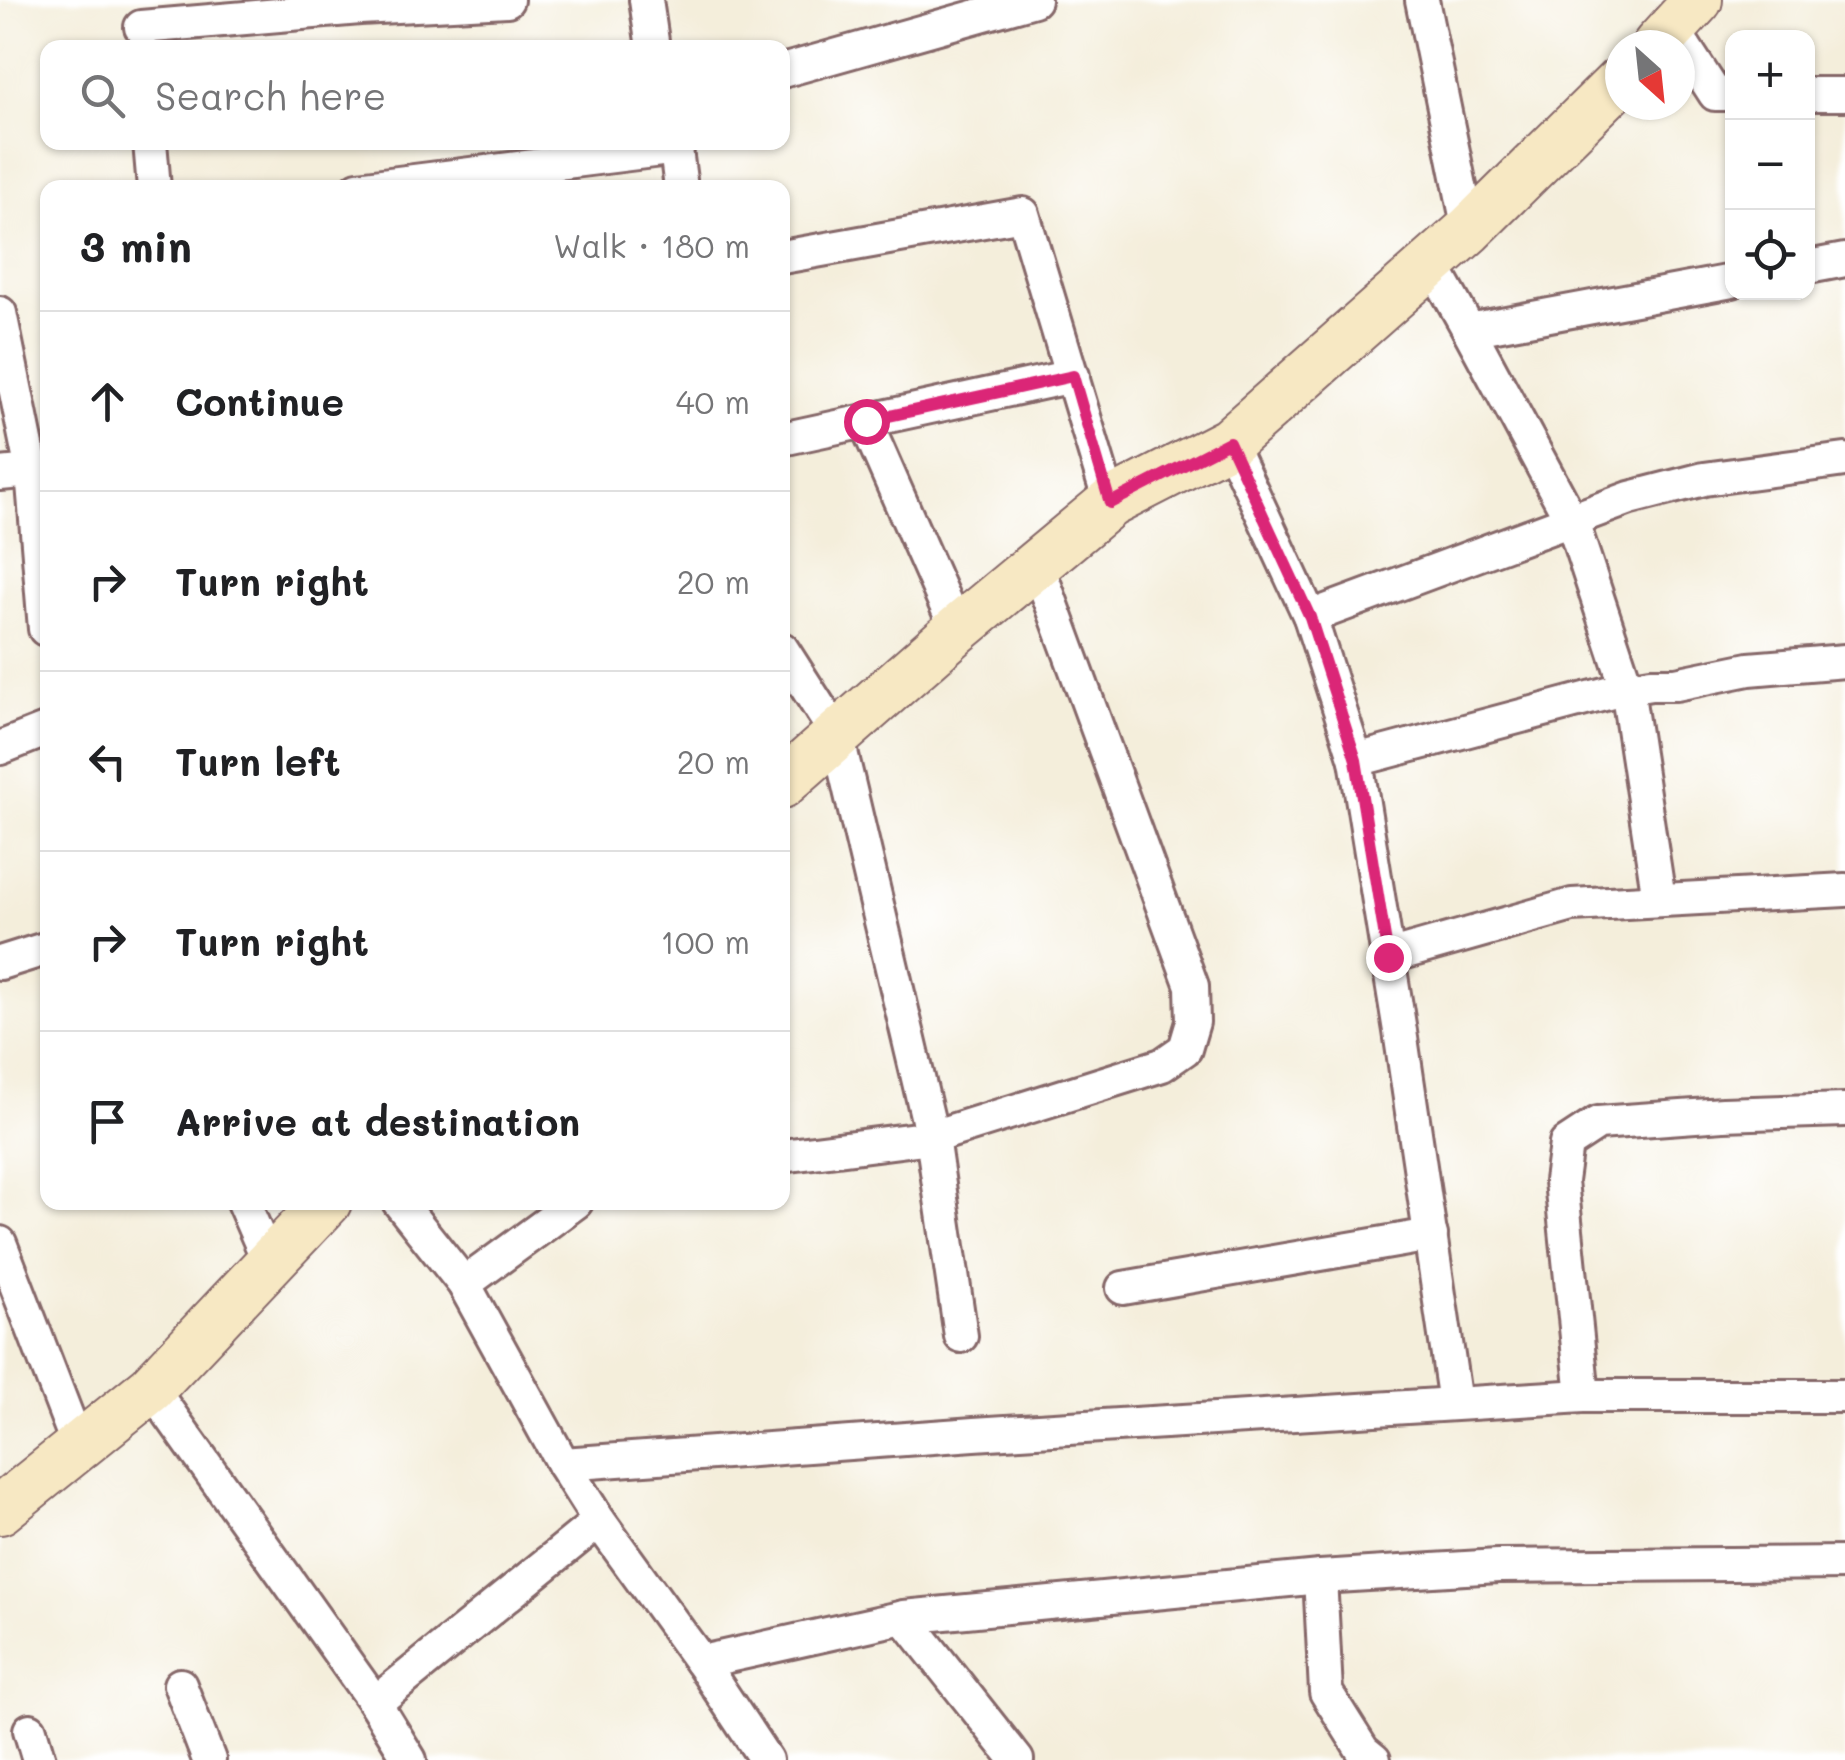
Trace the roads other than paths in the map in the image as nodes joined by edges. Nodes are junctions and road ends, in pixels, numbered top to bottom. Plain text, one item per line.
1 (507, 0) edge
2 (646, 0) edge
3 (1034, 0) edge
4 (1422, 0) edge
5 (1684, 15) edge
6 (141, 25) edge
7 (652, 40) edge
8 (790, 69) edge
9 (1725, 94) edge
10 (1815, 94) edge
11 (1844, 94) edge
12 (1605, 96) edge
13 (151, 150) edge
14 (639, 150) edge
15 (676, 150) edge
16 (153, 180) edge
17 (417, 180) edge
18 (679, 180) edge
19 (1469, 230) junction
20 (790, 256) edge
21 (1845, 260) edge
22 (1431, 262) junction
23 (1815, 266) edge
24 (1725, 282) edge
25 (0, 313) edge
26 (1469, 330) junction
27 (1073, 376) junction
28 (866, 421) junction
29 (790, 437) edge
30 (1229, 442) junction
31 (1845, 460) edge
32 (16, 472) edge
33 (1110, 503) junction
34 (1572, 521) junction
35 (1037, 564) junction
36 (40, 601) edge
37 (1310, 617) junction
38 (958, 630) junction
39 (1845, 660) edge
40 (790, 662) edge
41 (1627, 688) junction
42 (40, 732) edge
43 (837, 735) junction
44 (0, 748) edge
45 (1356, 760) junction
46 (790, 777) edge
47 (1845, 890) edge
48 (1659, 899) junction
49 (40, 950) edge
50 (1388, 957) junction
51 (0, 963) edge
52 (1845, 1110) edge
53 (932, 1137) junction
54 (790, 1155) edge
55 (246, 1210) edge
56 (320, 1210) edge
57 (405, 1210) edge
58 (565, 1210) edge
59 (1431, 1234) junction
60 (0, 1243) edge
61 (270, 1264) junction
62 (464, 1284) junction
63 (1123, 1288) dead end
64 (961, 1336) dead end
65 (152, 1388) junction
66 (1583, 1396) junction
67 (1845, 1396) edge
68 (1455, 1404) junction
69 (79, 1448) junction
70 (563, 1464) junction
71 (0, 1510) edge
72 (599, 1521) junction
73 (1845, 1563) edge
74 (1320, 1577) junction
75 (904, 1616) junction
76 (701, 1662) junction
77 (180, 1685) dead end
78 (375, 1703) junction
79 (210, 1760) edge
80 (410, 1760) edge
81 (766, 1760) edge
82 (1017, 1760) edge
83 (1374, 1760) edge

1 - 6 street
2 - 7 street
3 - 8 street
4 - 19 street
5 - 9 street
10 - 11 street
12 - 19 street
13 - 16 street
14 - 17 street
15 - 18 street
19 - 22 street
20 - 27 street
21 - 23 street
22 - 26 street
22 - 30 street
24 - 26 street
25 - 32 street
26 - 34 street
27 - 28 street
27 - 33 street
28 - 29 street
28 - 38 street
30 - 33 street
30 - 37 street
31 - 34 street
32 - 36 street
33 - 35 street
34 - 37 street
34 - 41 street
35 - 38 street
35 - 53 street
37 - 45 street
38 - 43 street
39 - 41 street
40 - 43 street
41 - 45 street
41 - 48 street
42 - 44 street
43 - 46 street
43 - 53 street
45 - 50 street
47 - 48 street
48 - 50 street
49 - 51 street
50 - 59 street
52 - 66 street
53 - 54 street
53 - 64 street
55 - 61 street
56 - 61 street
57 - 62 street
58 - 62 street
59 - 63 street
59 - 68 street
60 - 69 street
61 - 65 street
62 - 70 street
65 - 69 street
65 - 78 street
66 - 67 street
66 - 68 street
68 - 70 street
69 - 71 street
70 - 72 street
72 - 76 street
72 - 78 street
73 - 74 street
74 - 75 street
74 - 83 street
75 - 76 street
75 - 82 street
76 - 81 street
77 - 79 street
78 - 80 street

